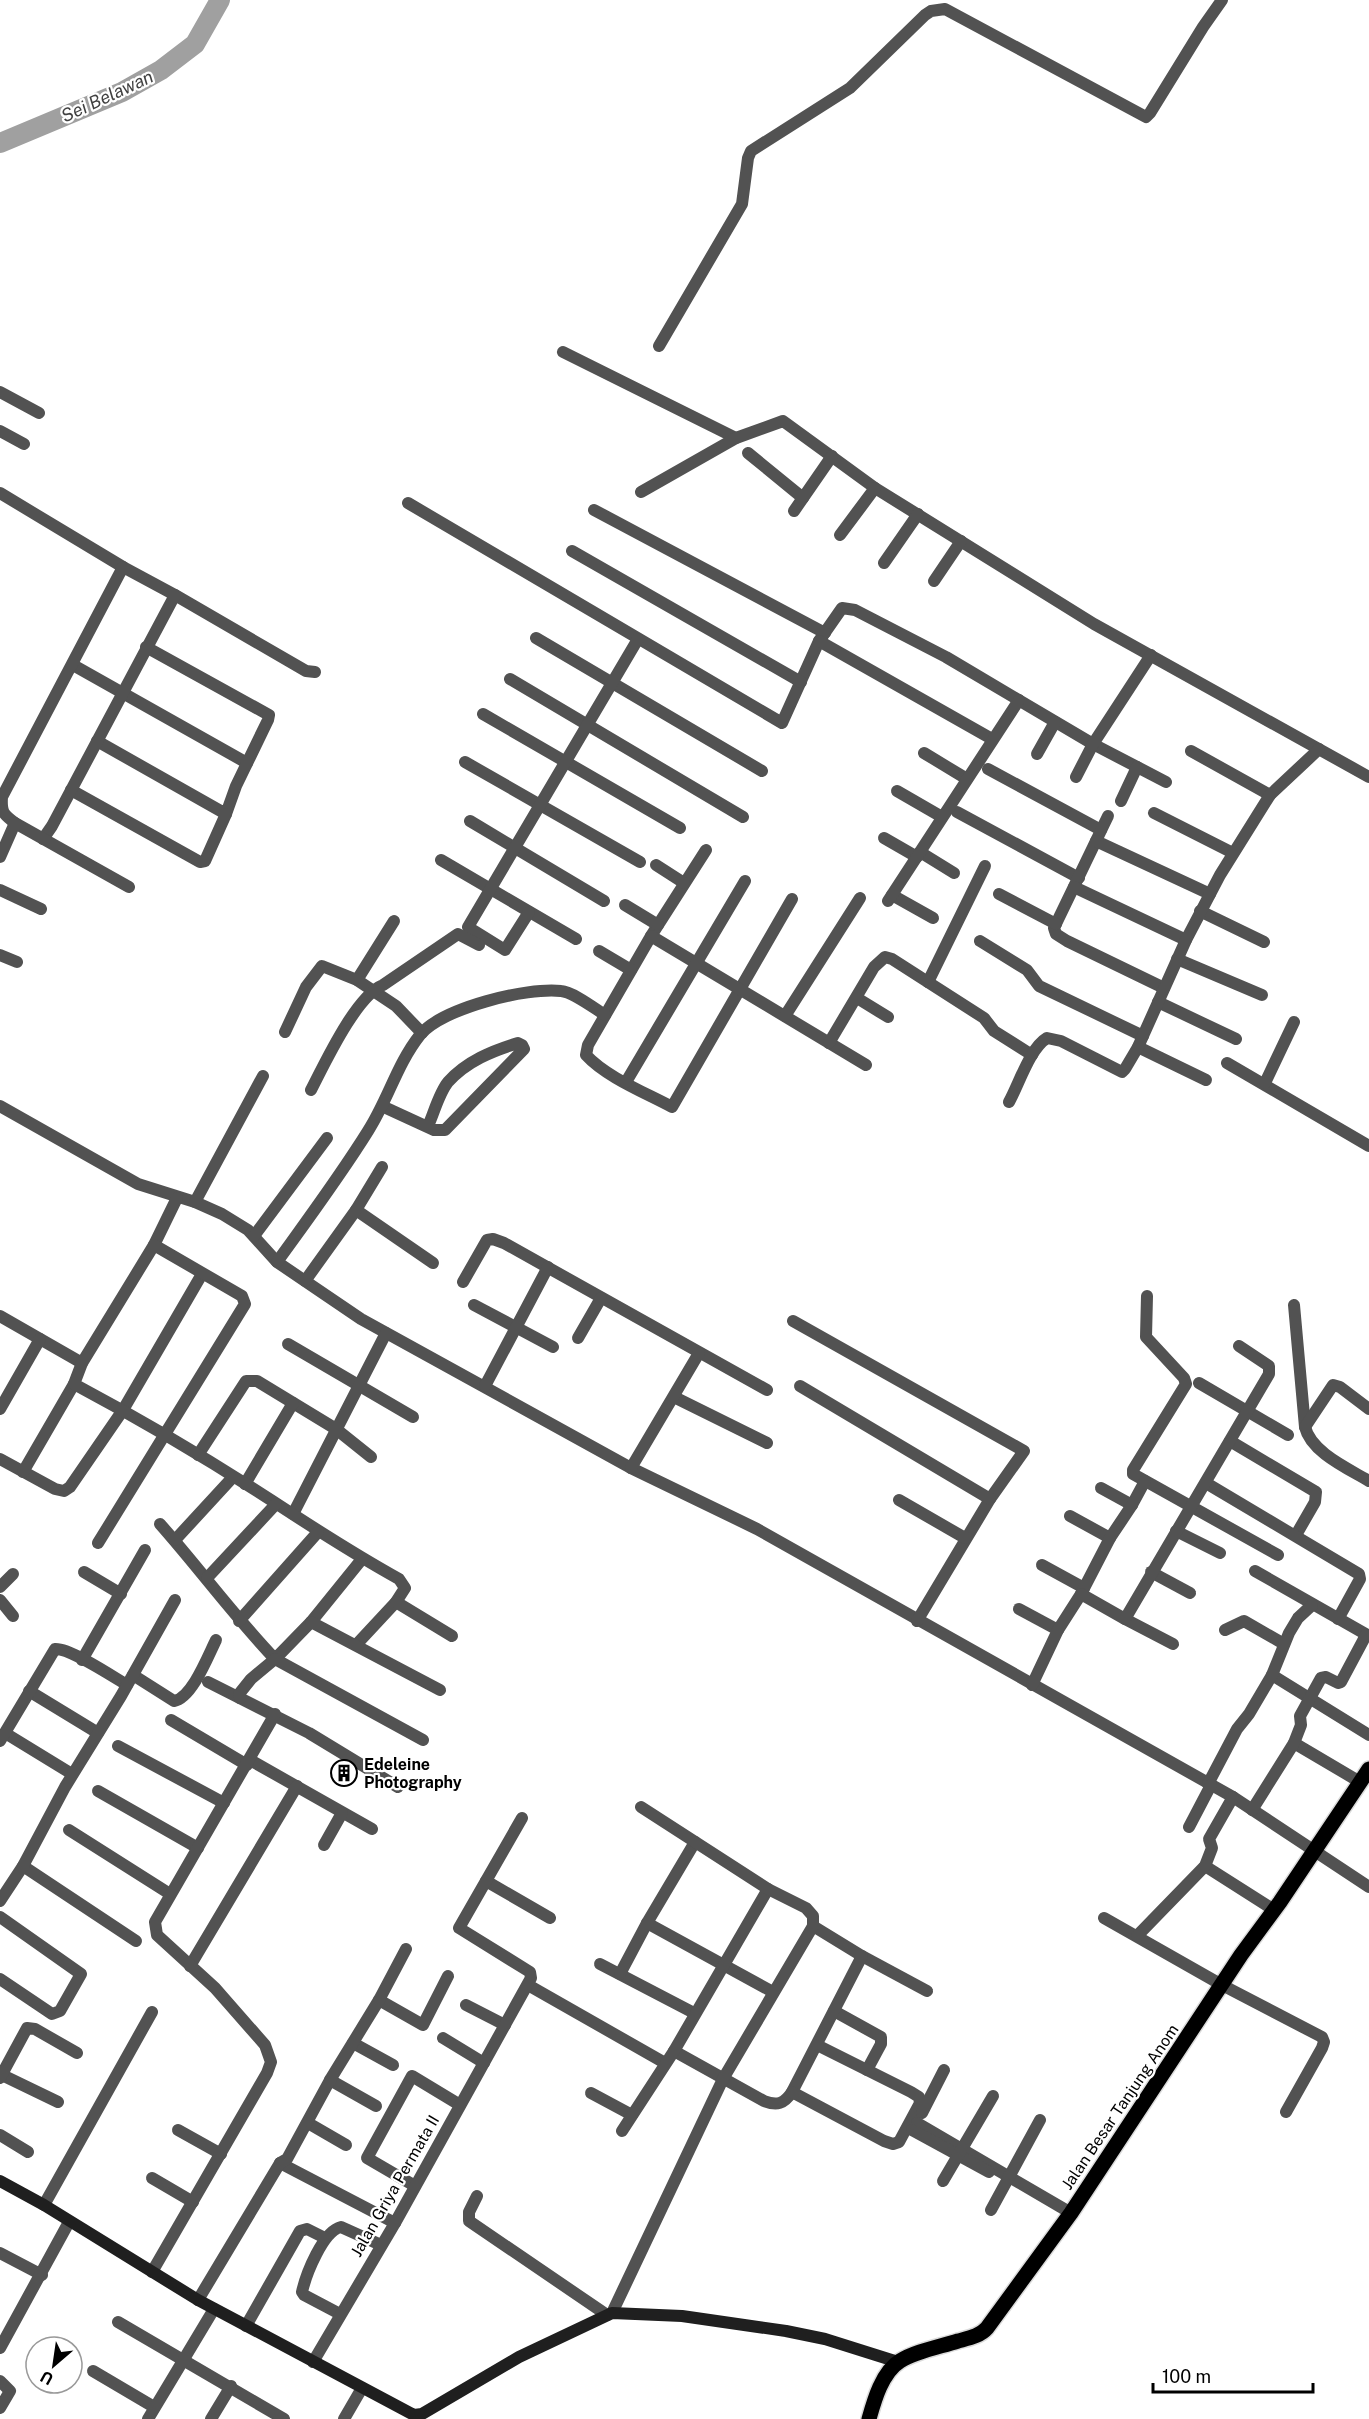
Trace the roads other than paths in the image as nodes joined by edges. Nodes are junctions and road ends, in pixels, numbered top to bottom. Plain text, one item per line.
1 (1222, 0) edge
2 (659, 346) dead end
3 (563, 352) dead end
4 (0, 392) edge
5 (39, 413) dead end
6 (0, 431) edge
7 (736, 438) junction
8 (24, 444) dead end
9 (748, 453) dead end
10 (832, 456) junction
11 (874, 488) junction
12 (642, 492) dead end
13 (0, 493) edge
14 (803, 498) junction
15 (408, 503) dead end
16 (594, 510) dead end
17 (794, 511) dead end
18 (918, 514) junction
19 (840, 535) dead end
20 (961, 541) junction
21 (572, 551) dead end
22 (884, 563) dead end
23 (123, 567) junction
24 (934, 581) dead end
25 (175, 595) junction
26 (822, 637) junction
27 (536, 638) dead end
28 (638, 639) junction
29 (146, 647) junction
30 (1150, 655) junction
31 (73, 665) junction
32 (315, 672) dead end
33 (510, 679) dead end
34 (801, 682) junction
35 (612, 683) junction
36 (122, 694) junction
37 (1019, 700) junction
38 (483, 714) dead end
39 (1055, 722) junction
40 (587, 724) junction
41 (992, 739) junction
42 (97, 741) junction
43 (1093, 744) junction
44 (1319, 749) junction
45 (1191, 751) dead end
46 (924, 753) dead end
47 (1037, 754) dead end
48 (465, 762) dead end
49 (566, 762) junction
50 (247, 763) junction
51 (1137, 767) junction
52 (988, 769) dead end
53 (762, 771) dead end
54 (1076, 777) dead end
55 (1369, 777) edge
56 (967, 778) junction
57 (1166, 782) dead end
58 (71, 790) junction
59 (897, 791) dead end
60 (1270, 795) junction
61 (1121, 801) dead end
62 (540, 805) junction
63 (957, 812) dead end
64 (1154, 813) dead end
65 (226, 814) junction
66 (1108, 816) dead end
67 (743, 817) dead end
68 (942, 817) junction
69 (470, 821) dead end
70 (15, 823) junction
71 (680, 828) dead end
72 (1098, 836) junction
73 (43, 838) junction
74 (884, 838) dead end
75 (515, 848) junction
76 (706, 850) dead end
77 (1233, 853) junction
78 (919, 854) junction
79 (0, 858) edge
80 (441, 860) dead end
81 (640, 862) dead end
82 (656, 865) dead end
83 (985, 866) dead end
84 (954, 873) dead end
85 (745, 881) dead end
86 (1077, 882) junction
87 (684, 884) junction
88 (129, 887) dead end
89 (491, 889) junction
90 (0, 890) edge
91 (999, 894) dead end
92 (1210, 894) junction
93 (860, 898) dead end
94 (792, 899) dead end
95 (604, 901) dead end
96 (625, 905) dead end
97 (41, 909) dead end
98 (1200, 911) junction
99 (529, 912) junction
100 (933, 918) dead end
101 (394, 921) dead end
102 (1056, 924) junction
103 (658, 925) junction
104 (651, 936) junction
105 (576, 939) dead end
106 (1186, 940) junction
107 (980, 941) dead end
108 (1264, 942) dead end
109 (479, 945) dead end
110 (599, 951) dead end
111 (0, 955) edge
112 (1177, 959) junction
113 (17, 962) dead end
114 (695, 964) junction
115 (631, 970) junction
116 (357, 980) junction
117 (928, 982) junction
118 (1164, 988) junction
119 (739, 989) junction
120 (372, 990) junction
121 (1262, 995) dead end
122 (856, 998) junction
123 (1158, 1002) junction
124 (605, 1015) junction
125 (785, 1016) junction
126 (888, 1017) dead end
127 (1294, 1022) dead end
128 (285, 1032) dead end
129 (422, 1033) junction
130 (1236, 1039) dead end
131 (1141, 1041) junction
132 (829, 1043) junction
133 (1032, 1055) junction
134 (1227, 1063) dead end
135 (866, 1065) dead end
136 (263, 1076) dead end
137 (1206, 1080) dead end
138 (626, 1082) junction
139 (1265, 1083) junction
140 (311, 1090) dead end
141 (1009, 1102) dead end
142 (0, 1106) edge
143 (384, 1107) junction
144 (428, 1126) junction
145 (327, 1138) dead end
146 (1369, 1146) edge
147 (382, 1167) dead end
148 (177, 1198) junction
149 (195, 1202) junction
150 (356, 1210) junction
151 (254, 1236) junction
152 (154, 1245) junction
153 (277, 1262) junction
154 (433, 1263) dead end
155 (548, 1268) junction
156 (202, 1274) junction
157 (305, 1281) junction
158 (464, 1282) dead end
159 (1147, 1296) dead end
160 (602, 1298) junction
161 (474, 1305) dead end
162 (1294, 1305) dead end
163 (0, 1316) edge
164 (793, 1321) dead end
165 (516, 1328) junction
166 (386, 1333) junction
167 (578, 1338) dead end
168 (40, 1340) junction
169 (288, 1344) dead end
170 (1239, 1346) dead end
171 (553, 1347) dead end
172 (699, 1353) junction
173 (82, 1363) junction
174 (1199, 1383) dead end
175 (74, 1384) junction
176 (359, 1384) junction
177 (485, 1386) junction
178 (800, 1386) dead end
179 (767, 1390) dead end
180 (674, 1397) junction
181 (293, 1403) junction
182 (0, 1409) edge
183 (1369, 1409) edge
184 (123, 1410) junction
185 (1247, 1411) junction
186 (413, 1417) dead end
187 (1305, 1427) junction
188 (336, 1430) junction
189 (1288, 1435) dead end
190 (164, 1436) junction
191 (1230, 1441) junction
192 (767, 1443) dead end
193 (198, 1455) junction
194 (371, 1457) dead end
195 (0, 1459) edge
196 (631, 1468) junction
197 (23, 1472) junction
198 (232, 1477) junction
199 (1369, 1480) edge
200 (1144, 1481) junction
201 (1206, 1483) junction
202 (245, 1484) junction
203 (1101, 1488) dead end
204 (990, 1499) junction
205 (899, 1500) dead end
206 (276, 1504) junction
207 (1132, 1505) junction
208 (1190, 1507) junction
209 (293, 1514) junction
210 (1070, 1516) dead end
211 (160, 1524) dead end
212 (318, 1532) junction
213 (1176, 1532) junction
214 (1296, 1535) junction
215 (965, 1538) junction
216 (1110, 1538) junction
217 (175, 1540) junction
218 (98, 1543) dead end
219 (145, 1550) dead end
220 (1220, 1553) dead end
221 (1278, 1555) dead end
222 (362, 1559) junction
223 (1041, 1565) dead end
224 (1255, 1571) dead end
225 (84, 1572) dead end
226 (1151, 1572) junction
227 (13, 1574) dead end
228 (207, 1578) junction
229 (0, 1587) edge
230 (1082, 1591) junction
231 (1190, 1593) dead end
232 (121, 1594) junction
233 (0, 1600) edge
234 (175, 1600) dead end
235 (396, 1602) junction
236 (1312, 1605) junction
237 (1019, 1609) dead end
238 (13, 1616) dead end
239 (1125, 1619) junction
240 (1338, 1619) junction
241 (917, 1620) junction
242 (239, 1621) junction
243 (311, 1622) junction
244 (1058, 1630) junction
245 (1225, 1630) dead end
246 (1368, 1635) edge
247 (452, 1636) dead end
248 (216, 1640) dead end
249 (1173, 1644) dead end
250 (1284, 1644) junction
251 (356, 1645) junction
252 (275, 1659) junction
253 (82, 1660) junction
254 (1272, 1675) junction
255 (130, 1680) junction
256 (208, 1682) dead end
257 (1032, 1685) junction
258 (440, 1690) dead end
259 (29, 1691) junction
260 (240, 1698) junction
261 (1309, 1698) junction
262 (274, 1714) junction
263 (171, 1720) dead end
264 (98, 1733) junction
265 (1369, 1735) edge
266 (2, 1737) edge
267 (423, 1740) dead end
268 (1294, 1743) junction
269 (118, 1746) dead end
270 (249, 1762) junction
271 (72, 1774) junction
272 (1365, 1775) edge
273 (1210, 1785) junction
274 (297, 1786) junction
275 (398, 1787) dead end
276 (98, 1791) dead end
277 (1233, 1797) junction
278 (224, 1803) junction
279 (641, 1807) dead end
280 (1252, 1810) junction
281 (342, 1813) junction
282 (522, 1818) dead end
283 (1189, 1827) dead end
284 (372, 1829) dead end
285 (69, 1830) dead end
286 (695, 1842) junction
287 (324, 1845) dead end
288 (198, 1848) junction
289 (1314, 1851) junction
290 (23, 1866) junction
291 (1205, 1866) junction
292 (486, 1881) junction
293 (1369, 1887) edge
294 (768, 1889) junction
295 (170, 1894) junction
296 (0, 1901) edge
297 (1275, 1910) junction
298 (0, 1917) edge
299 (550, 1918) dead end
300 (1104, 1918) dead end
301 (647, 1923) junction
302 (813, 1926) junction
303 (1137, 1936) junction
304 (136, 1941) dead end
305 (406, 1949) dead end
306 (862, 1956) junction
307 (723, 1963) junction
308 (600, 1964) dead end
309 (190, 1966) junction
310 (620, 1974) junction
311 (448, 1976) dead end
312 (0, 1979) edge
313 (528, 1985) junction
314 (1222, 1985) junction
315 (927, 1991) dead end
316 (773, 1992) junction
317 (379, 2000) junction
318 (466, 2005) dead end
319 (834, 2011) junction
320 (152, 2012) dead end
321 (694, 2013) junction
322 (505, 2025) junction
323 (443, 2038) dead end
324 (353, 2043) junction
325 (817, 2045) junction
326 (674, 2051) junction
327 (77, 2053) dead end
328 (484, 2063) junction
329 (665, 2063) junction
330 (393, 2065) dead end
331 (867, 2070) junction
332 (944, 2070) dead end
333 (0, 2076) edge
334 (723, 2079) junction
335 (330, 2080) junction
336 (792, 2092) junction
337 (591, 2093) dead end
338 (993, 2096) dead end
339 (58, 2102) dead end
340 (460, 2105) junction
341 (376, 2106) dead end
342 (1286, 2112) dead end
343 (632, 2115) junction
344 (1040, 2120) dead end
345 (308, 2123) junction
346 (914, 2126) junction
347 (178, 2130) dead end
348 (622, 2131) dead end
349 (0, 2135) edge
350 (345, 2145) dead end
351 (904, 2146) dead end
352 (28, 2152) dead end
353 (960, 2152) junction
354 (221, 2154) junction
355 (280, 2163) junction
356 (152, 2178) dead end
357 (1008, 2179) junction
358 (0, 2181) edge
359 (943, 2181) dead end
360 (415, 2186) junction
361 (477, 2196) dead end
362 (193, 2202) junction
363 (44, 2205) junction
364 (991, 2210) dead end
365 (1069, 2216) junction
366 (69, 2222) junction
367 (395, 2223) junction
368 (325, 2238) junction
369 (381, 2245) junction
370 (0, 2253) edge
371 (152, 2272) junction
372 (42, 2275) junction
373 (198, 2300) junction
374 (214, 2309) junction
375 (340, 2314) junction
376 (609, 2314) junction
377 (118, 2322) dead end
378 (246, 2326) junction
379 (2, 2343) edge
380 (183, 2361) junction
381 (313, 2362) junction
382 (898, 2362) junction
383 (93, 2371) dead end
384 (0, 2381) edge
385 (231, 2386) junction
386 (362, 2388) junction
387 (154, 2407) junction
388 (0, 2408) edge
389 (279, 2418) edge
390 (148, 2419) edge
391 (211, 2419) edge
392 (344, 2419) edge
393 (869, 2419) edge

1 - 2 street
3 - 7 street
4 - 5 street
6 - 8 street
7 - 10 street
7 - 12 street
9 - 14 street
10 - 11 street
10 - 14 street
11 - 18 street
11 - 19 street
13 - 23 street
14 - 17 street
15 - 28 street
16 - 26 street
18 - 20 street
18 - 22 street
20 - 24 street
20 - 30 street
21 - 34 street
23 - 25 street
23 - 31 street
25 - 29 street
25 - 32 street
26 - 34 street
26 - 37 street
26 - 41 street
27 - 35 street
28 - 34 street
28 - 35 street
29 - 36 street
29 - 50 street
30 - 43 street
30 - 44 street
31 - 36 street
31 - 70 street
33 - 40 street
35 - 40 street
35 - 53 street
36 - 42 street
36 - 50 street
37 - 39 street
37 - 41 street
38 - 49 street
39 - 43 street
39 - 47 street
40 - 49 street
40 - 67 street
41 - 56 street
42 - 58 street
42 - 65 street
43 - 51 street
43 - 54 street
44 - 55 street
44 - 60 street
45 - 60 street
46 - 56 street
48 - 62 street
49 - 62 street
49 - 71 street
50 - 65 street
51 - 57 street
51 - 61 street
52 - 72 street
56 - 68 street
58 - 65 street
58 - 73 street
59 - 68 street
60 - 77 street
62 - 75 street
62 - 81 street
63 - 86 street
64 - 77 street
66 - 72 street
68 - 78 street
69 - 75 street
70 - 73 street
70 - 79 street
72 - 86 street
72 - 92 street
73 - 88 street
74 - 78 street
75 - 89 street
75 - 95 street
76 - 87 street
77 - 92 street
78 - 84 street
78 - 100 street
80 - 89 street
82 - 87 street
83 - 117 street
85 - 114 street
86 - 102 street
86 - 106 street
87 - 103 street
89 - 99 street
89 - 99 street
90 - 97 street
91 - 102 street
92 - 98 street
93 - 125 street
94 - 119 street
96 - 103 street
98 - 106 street
98 - 108 street
99 - 105 street
101 - 116 street
102 - 118 street
103 - 104 street
104 - 114 street
104 - 115 street
106 - 112 street
107 - 131 street
109 - 120 street
110 - 115 street
111 - 113 street
112 - 118 street
112 - 121 street
114 - 119 street
114 - 138 street
115 - 124 street
116 - 120 street
116 - 128 street
117 - 122 street
117 - 133 street
118 - 123 street
119 - 125 street
119 - 138 street
120 - 129 street
120 - 140 street
122 - 126 street
122 - 132 street
123 - 130 street
123 - 131 street
124 - 129 street
124 - 138 street
125 - 132 street
127 - 139 street
129 - 143 street
131 - 133 street
131 - 137 street
132 - 135 street
133 - 141 street
134 - 139 street
136 - 149 street
139 - 146 street
142 - 148 street
143 - 144 street
143 - 153 street
144 - 144 street
145 - 151 street
147 - 150 street
148 - 149 street
148 - 152 street
149 - 151 street
150 - 154 street
150 - 157 street
151 - 153 street
152 - 156 street
152 - 173 street
153 - 157 street
155 - 158 street
155 - 160 street
155 - 165 street
156 - 184 street
156 - 190 street
157 - 166 street
159 - 200 street
160 - 167 street
160 - 172 street
161 - 165 street
162 - 187 street
163 - 168 street
164 - 204 street
165 - 171 street
165 - 177 street
166 - 176 street
166 - 177 street
168 - 173 street
168 - 182 street
169 - 176 street
170 - 185 street
172 - 179 street
172 - 180 street
173 - 175 street
174 - 185 street
175 - 184 street
175 - 197 street
176 - 186 street
176 - 188 street
177 - 196 street
178 - 204 street
180 - 192 street
180 - 196 street
181 - 188 street
181 - 193 street
181 - 202 street
183 - 187 street
184 - 190 street
184 - 197 street
185 - 189 street
185 - 191 street
187 - 199 street
188 - 194 street
188 - 209 street
190 - 193 street
190 - 218 street
191 - 201 street
191 - 214 street
193 - 198 street
195 - 197 street
196 - 241 street
198 - 202 street
198 - 217 street
200 - 207 street
200 - 208 street
201 - 208 street
201 - 214 street
202 - 206 street
203 - 207 street
204 - 215 street
205 - 215 street
206 - 209 street
206 - 228 street
207 - 216 street
208 - 213 street
208 - 221 street
209 - 212 street
210 - 216 street
211 - 217 street
212 - 222 street
212 - 242 street
213 - 220 street
213 - 226 street
214 - 240 street
215 - 241 street
216 - 230 street
217 - 228 street
219 - 232 street
222 - 235 street
222 - 243 street
223 - 230 street
224 - 236 street
225 - 232 street
226 - 231 street
226 - 239 street
227 - 229 street
228 - 242 street
230 - 239 street
230 - 244 street
232 - 253 street
233 - 238 street
234 - 255 street
235 - 247 street
235 - 251 street
236 - 240 street
236 - 250 street
237 - 244 street
239 - 249 street
240 - 246 street
241 - 257 street
242 - 252 street
243 - 251 street
243 - 252 street
244 - 257 street
245 - 250 street
246 - 261 street
248 - 255 street
250 - 254 street
251 - 258 street
252 - 260 street
252 - 267 street
253 - 255 street
253 - 259 street
254 - 261 street
254 - 273 street
255 - 264 street
256 - 260 street
257 - 273 street
259 - 264 street
259 - 266 street
260 - 262 street
261 - 265 street
261 - 268 street
262 - 270 street
262 - 275 street
263 - 270 street
264 - 271 street
266 - 271 street
268 - 272 street
268 - 280 street
269 - 278 street
270 - 274 street
270 - 278 street
271 - 290 street
272 - 289 main road, Jalan Besar Tanjung Anom
273 - 277 street
273 - 283 street
274 - 281 street
274 - 309 street
276 - 288 street
277 - 280 street
277 - 291 street
278 - 288 street
279 - 286 street
280 - 289 street
281 - 284 street
281 - 287 street
282 - 292 street
285 - 295 street
286 - 294 street
286 - 301 street
288 - 295 street
289 - 293 street
289 - 297 main road, Jalan Besar Tanjung Anom
290 - 296 street
290 - 304 street
291 - 297 street
291 - 303 street
292 - 299 street
292 - 313 street
294 - 302 street
294 - 307 street
295 - 309 street
297 - 314 main road, Jalan Besar Tanjung Anom
298 - 312 street
300 - 303 street
301 - 307 street
301 - 310 street
302 - 306 street
302 - 316 street
303 - 314 street
305 - 317 street
306 - 315 street
306 - 319 street
307 - 316 street
307 - 321 street
308 - 310 street
309 - 354 street
310 - 321 street
311 - 317 street
313 - 322 street, Jalan Griya Permata II
313 - 329 street
314 - 342 street
314 - 365 main road, Jalan Besar Tanjung Anom
316 - 334 street
317 - 324 street
318 - 322 street
319 - 325 street
319 - 331 street
320 - 363 street
321 - 326 street
322 - 328 street, Jalan Griya Permata II
323 - 328 street
324 - 330 street
324 - 335 street
325 - 331 street
325 - 336 street
326 - 329 street
326 - 334 street
327 - 333 street
328 - 340 street, Jalan Griya Permata II
329 - 343 street
331 - 336 street
332 - 346 street
333 - 339 street
334 - 336 street
334 - 376 street
335 - 341 street
335 - 345 street
337 - 343 street
338 - 353 street
340 - 360 street, Jalan Griya Permata II
340 - 360 street
343 - 348 street
344 - 357 street
345 - 350 street
345 - 355 street
346 - 351 street
346 - 353 street
347 - 354 street
349 - 352 street
353 - 357 street
353 - 359 street
354 - 362 street
355 - 367 street
355 - 373 street
356 - 362 street
357 - 364 street
357 - 365 street
358 - 363 street
360 - 367 street, Jalan Griya Permata II
361 - 376 street
362 - 371 street
363 - 366 street
365 - 382 main road, Jalan Besar Tanjung Anom
366 - 371 street
366 - 372 street
367 - 369 street, Jalan Griya Permata II
368 - 369 street
368 - 375 street
368 - 378 street
369 - 375 street, Jalan Griya Permata II
370 - 372 street
371 - 373 street
372 - 379 street
373 - 374 street
374 - 378 street
374 - 380 street
375 - 381 street, Jalan Griya Permata II
376 - 382 street
376 - 386 street
377 - 380 street
378 - 381 street
380 - 385 street
380 - 387 street
381 - 386 street
382 - 393 main road
383 - 387 street
384 - 388 street
385 - 389 street
385 - 391 street
386 - 392 street
387 - 390 street

